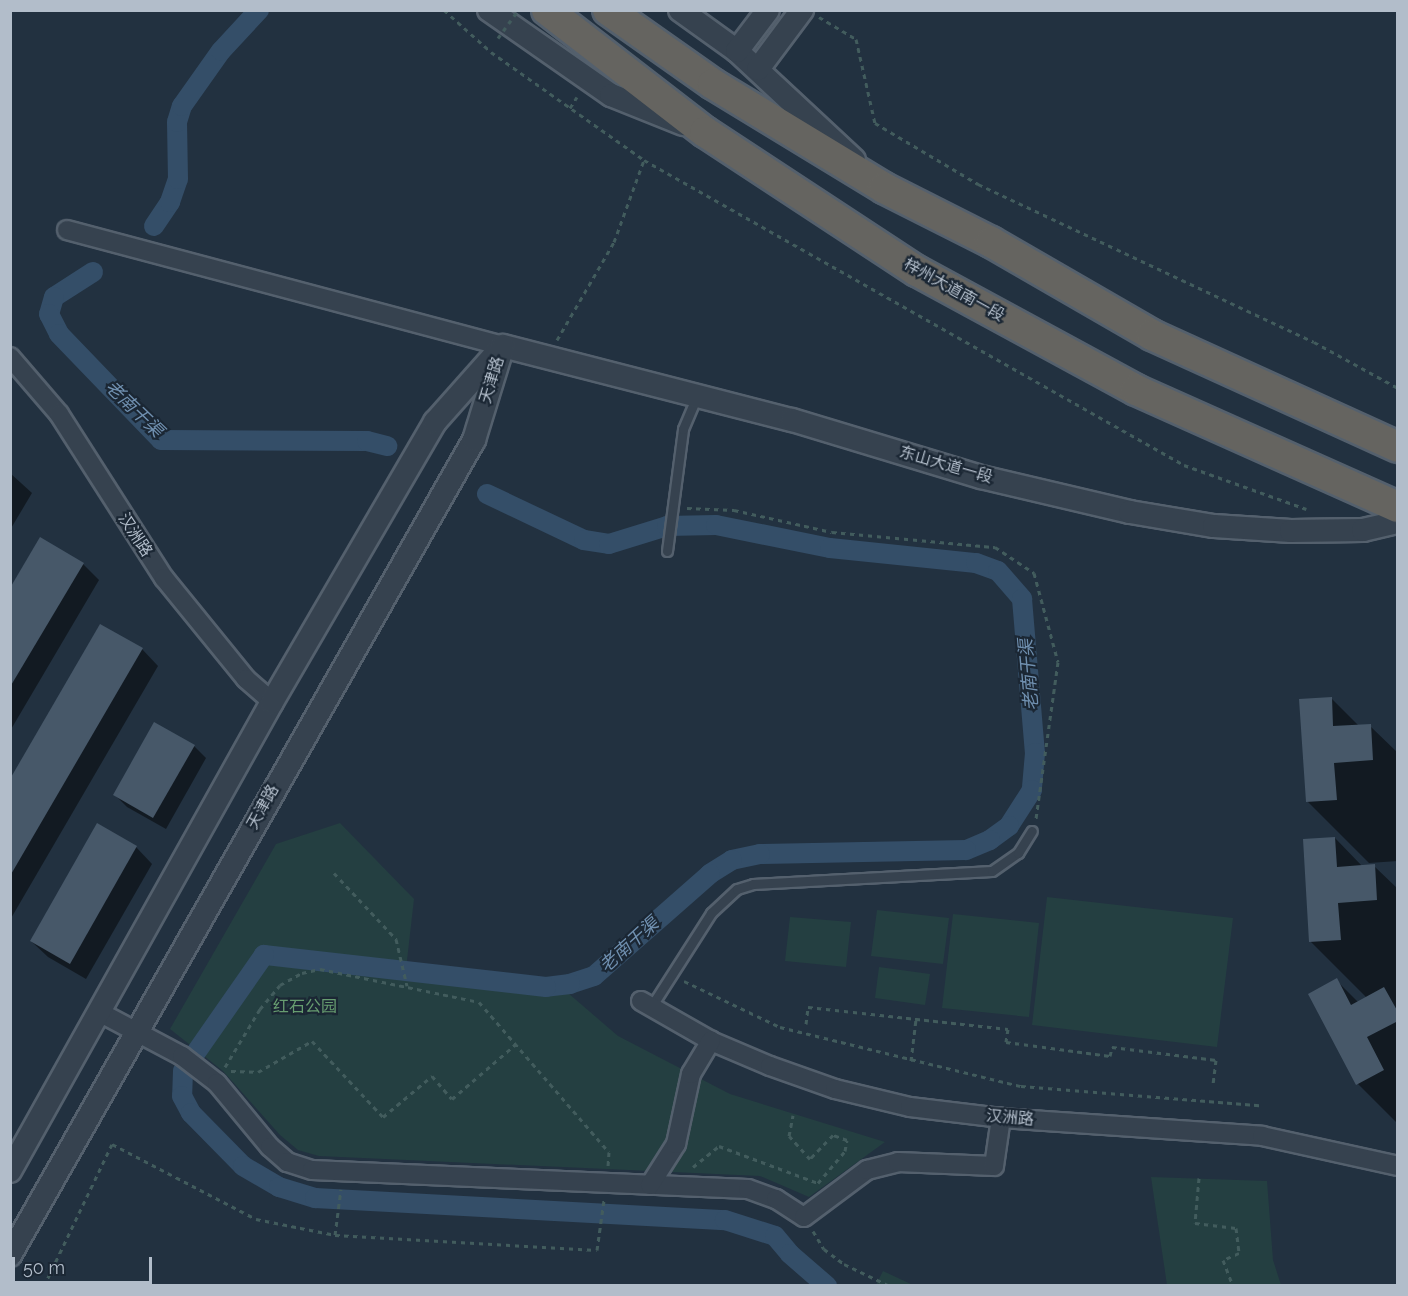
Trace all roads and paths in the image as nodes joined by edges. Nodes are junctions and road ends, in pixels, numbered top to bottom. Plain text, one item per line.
1 (444, 10) edge
2 (489, 10) edge
3 (518, 10) edge
4 (547, 10) edge
5 (608, 10) edge
6 (680, 10) edge
7 (768, 10) edge
8 (809, 13) edge
9 (498, 38) dead end
10 (737, 51) junction
11 (758, 69) junction
12 (705, 132) junction
13 (644, 160) junction
14 (884, 188) junction
15 (67, 230) dead end
16 (502, 345) junction
17 (10, 357) edge
18 (547, 357) junction
19 (1398, 388) edge
20 (697, 396) junction
21 (1397, 446) edge
22 (670, 507) junction
23 (1398, 507) edge
24 (1307, 510) dead end
25 (1398, 522) edge
26 (667, 551) dead end
27 (272, 702) junction
28 (1032, 831) joint
29 (334, 873) dead end
30 (671, 975) junction
31 (406, 987) junction
32 (646, 1004) joint
33 (99, 1012) junction
34 (916, 1019) junction
35 (806, 1024) dead end
36 (136, 1031) junction
37 (711, 1041) junction
38 (516, 1044) junction
39 (911, 1062) junction
40 (1213, 1086) dead end
41 (1259, 1105) dead end
42 (793, 1115) dead end
43 (1001, 1118) junction
44 (609, 1152) dead end
45 (1398, 1166) edge
46 (10, 1171) edge
47 (343, 1171) junction
48 (687, 1173) dead end
49 (1199, 1178) dead end
50 (606, 1183) junction
51 (650, 1185) junction
52 (804, 1217) junction
53 (335, 1235) junction
54 (10, 1255) edge
55 (44, 1286) edge
56 (890, 1286) edge
57 (1233, 1286) edge

1 - 13 path
2 - 12 street
3 - 9 path, bridge
4 - 12 highway, 梓州大道南一段
5 - 14 highway
6 - 10 street
7 - 10 street
8 - 11 street
8 - 19 path
10 - 11 street
11 - 14 street
12 - 23 highway, 梓州大道南一段
13 - 18 path
13 - 24 path
14 - 21 highway
15 - 16 street
16 - 18 street, 东山大道一段
16 - 27 street, 天津路
16 - 36 street, 天津路
17 - 27 street, 汉洲路
18 - 20 street, 东山大道一段
20 - 22 lane
20 - 25 street, 东山大道一段
22 - 26 lane
22 - 28 path
27 - 33 street, 天津路
28 - 30 lane
29 - 31 path
30 - 32 lane
30 - 39 path
31 - 38 path
31 - 38 path
32 - 37 street, 汉洲路
33 - 36 street
33 - 46 street, 天津路
34 - 35 path
34 - 39 path
34 - 40 path
36 - 47 street
36 - 54 street, 天津路
37 - 43 street, 汉洲路
37 - 51 street
38 - 44 path
39 - 41 path
42 - 48 path
43 - 45 street, 汉洲路
43 - 52 street
47 - 50 street
47 - 53 path
49 - 57 path
50 - 51 street
50 - 53 path
51 - 52 street
52 - 56 path
53 - 55 path

